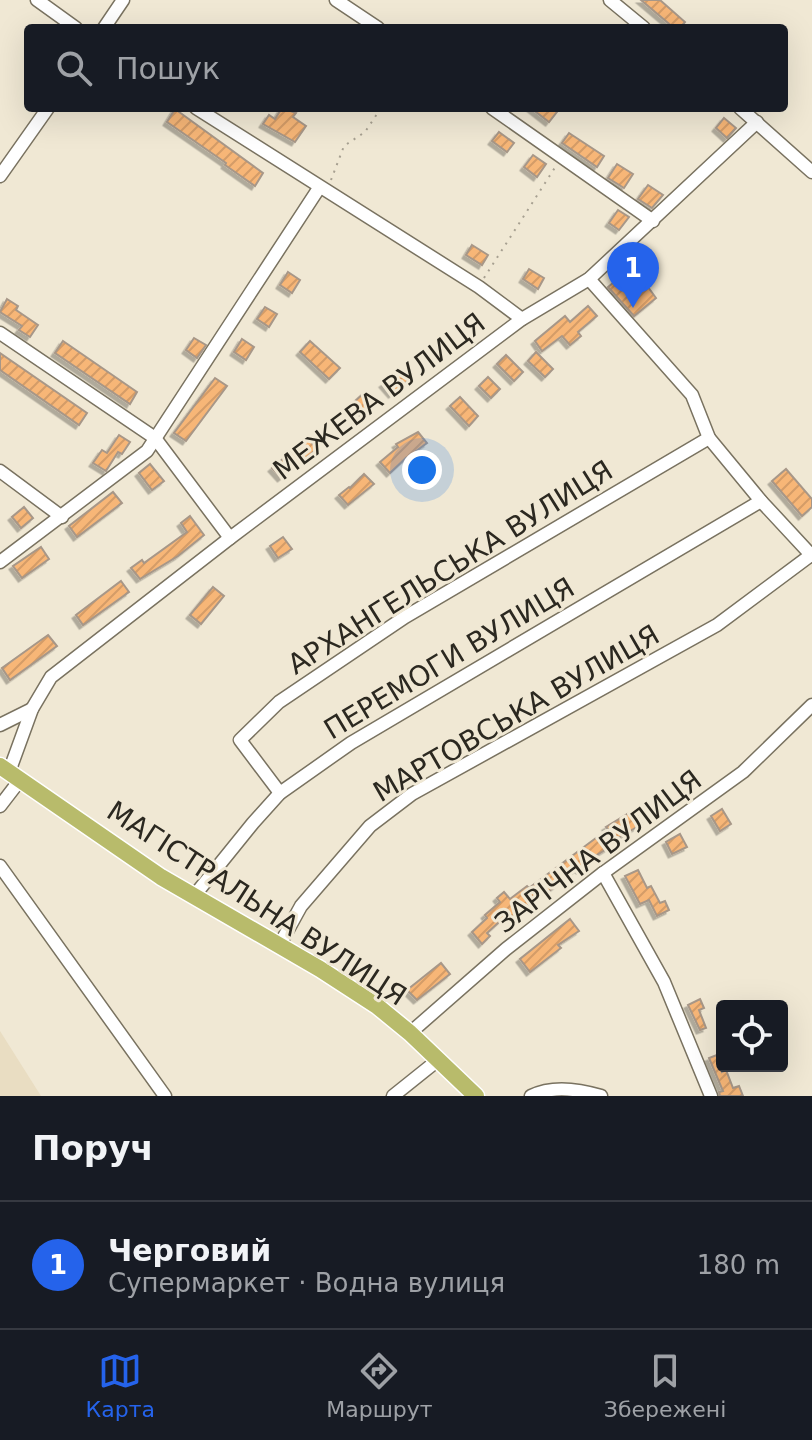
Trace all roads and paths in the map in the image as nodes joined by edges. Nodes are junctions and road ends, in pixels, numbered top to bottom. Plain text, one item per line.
1 (37, 0) edge
2 (123, 0) edge
3 (336, 0) edge
4 (610, 0) edge
5 (70, 24) edge
6 (107, 24) edge
7 (372, 24) edge
8 (639, 24) edge
9 (45, 112) edge
10 (202, 112) edge
11 (378, 112) edge
12 (498, 112) edge
13 (745, 112) edge
14 (757, 122) junction
15 (561, 158) junction
16 (812, 172) edge
17 (0, 176) edge
18 (323, 190) junction
19 (653, 221) junction
20 (589, 279) junction
21 (479, 287) junction
22 (522, 319) junction
23 (0, 333) edge
24 (155, 438) junction
25 (709, 438) junction
26 (0, 471) edge
27 (761, 501) junction
28 (62, 517) junction
29 (230, 538) junction
30 (812, 555) edge
31 (0, 562) edge
32 (812, 705) edge
33 (32, 709) junction
34 (0, 725) edge
35 (10, 773) edge
36 (280, 793) junction
37 (0, 806) edge
38 (0, 866) edge
39 (603, 873) junction
40 (194, 896) junction
41 (279, 946) junction
42 (410, 1033) junction
43 (438, 1060) junction
44 (165, 1096) edge
45 (393, 1096) edge
46 (476, 1096) edge
47 (531, 1096) edge
48 (601, 1096) edge
49 (711, 1096) edge

1 - 5 street
2 - 6 street
3 - 7 street
4 - 8 street
9 - 17 street
10 - 18 street
11 - 18 path
12 - 15 street
13 - 14 street
14 - 16 street
14 - 19 street, МЕЖЕВА ВУЛИЦЯ
15 - 19 street
15 - 21 path
18 - 21 street
18 - 24 street
19 - 20 street, МЕЖЕВА ВУЛИЦЯ
20 - 22 street, МЕЖЕВА ВУЛИЦЯ
20 - 25 street
21 - 22 street
22 - 29 street, МЕЖЕВА ВУЛИЦЯ
23 - 24 street
24 - 28 street
24 - 29 street
25 - 27 street
25 - 36 street, АРХАНГЕЛЬСЬКА ВУЛИЦЯ
26 - 28 street
27 - 30 street
27 - 36 street, ПЕРЕМОГИ ВУЛИЦЯ
28 - 31 street
29 - 33 street, МЕЖЕВА ВУЛИЦЯ
30 - 41 street, МАРТОВСЬКА ВУЛИЦЯ
32 - 39 street, ЗАРІЧНА ВУЛИЦЯ
33 - 34 street
33 - 35 street, МЕЖЕВА ВУЛИЦЯ
35 - 37 street, МЕЖЕВА ВУЛИЦЯ
35 - 40 main road, МАГІСТРАЛЬНА ВУЛИЦЯ
36 - 40 street, ПЕРЕМОГИ ВУЛИЦЯ
38 - 44 street
39 - 42 street, ЗАРІЧНА ВУЛИЦЯ
39 - 49 street
40 - 41 main road, МАГІСТРАЛЬНА ВУЛИЦЯ
41 - 42 main road, МАГІСТРАЛЬНА ВУЛИЦЯ
42 - 43 main road, МАГІСТРАЛЬНА ВУЛИЦЯ
43 - 45 street
43 - 46 main road, МАГІСТРАЛЬНА ВУЛИЦЯ
47 - 48 street

